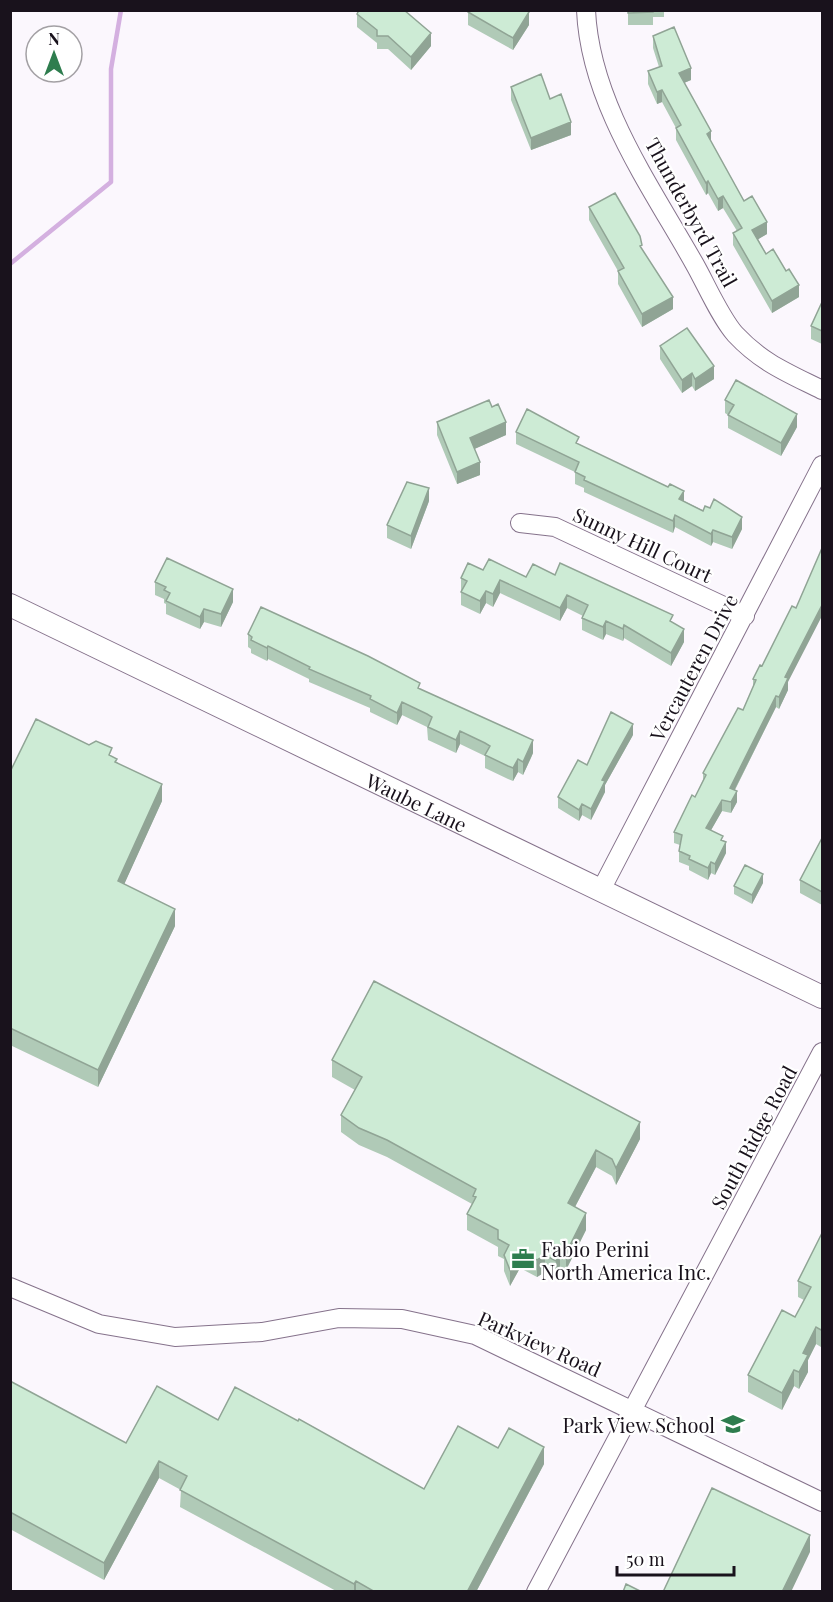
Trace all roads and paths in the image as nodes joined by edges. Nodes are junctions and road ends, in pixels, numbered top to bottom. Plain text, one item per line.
1 (586, 10) edge
2 (822, 390) edge
3 (822, 465) edge
4 (519, 523) dead end
5 (10, 605) edge
6 (745, 616) junction
7 (601, 890) junction
8 (822, 997) edge
9 (822, 1052) edge
10 (10, 1287) edge
11 (634, 1410) junction
12 (822, 1503) edge
13 (536, 1592) edge

1 - 2 street, Thunderbyrd Trail
3 - 6 street, Vercauteren Drive
4 - 6 street, Sunny Hill Court
5 - 7 main road, Waube Lane
6 - 7 street, Vercauteren Drive
7 - 8 main road, Waube Lane
9 - 11 street, South Ridge Road
10 - 11 street, Parkview Road
11 - 12 street, Parkview Road
11 - 13 street, South Ridge Road

